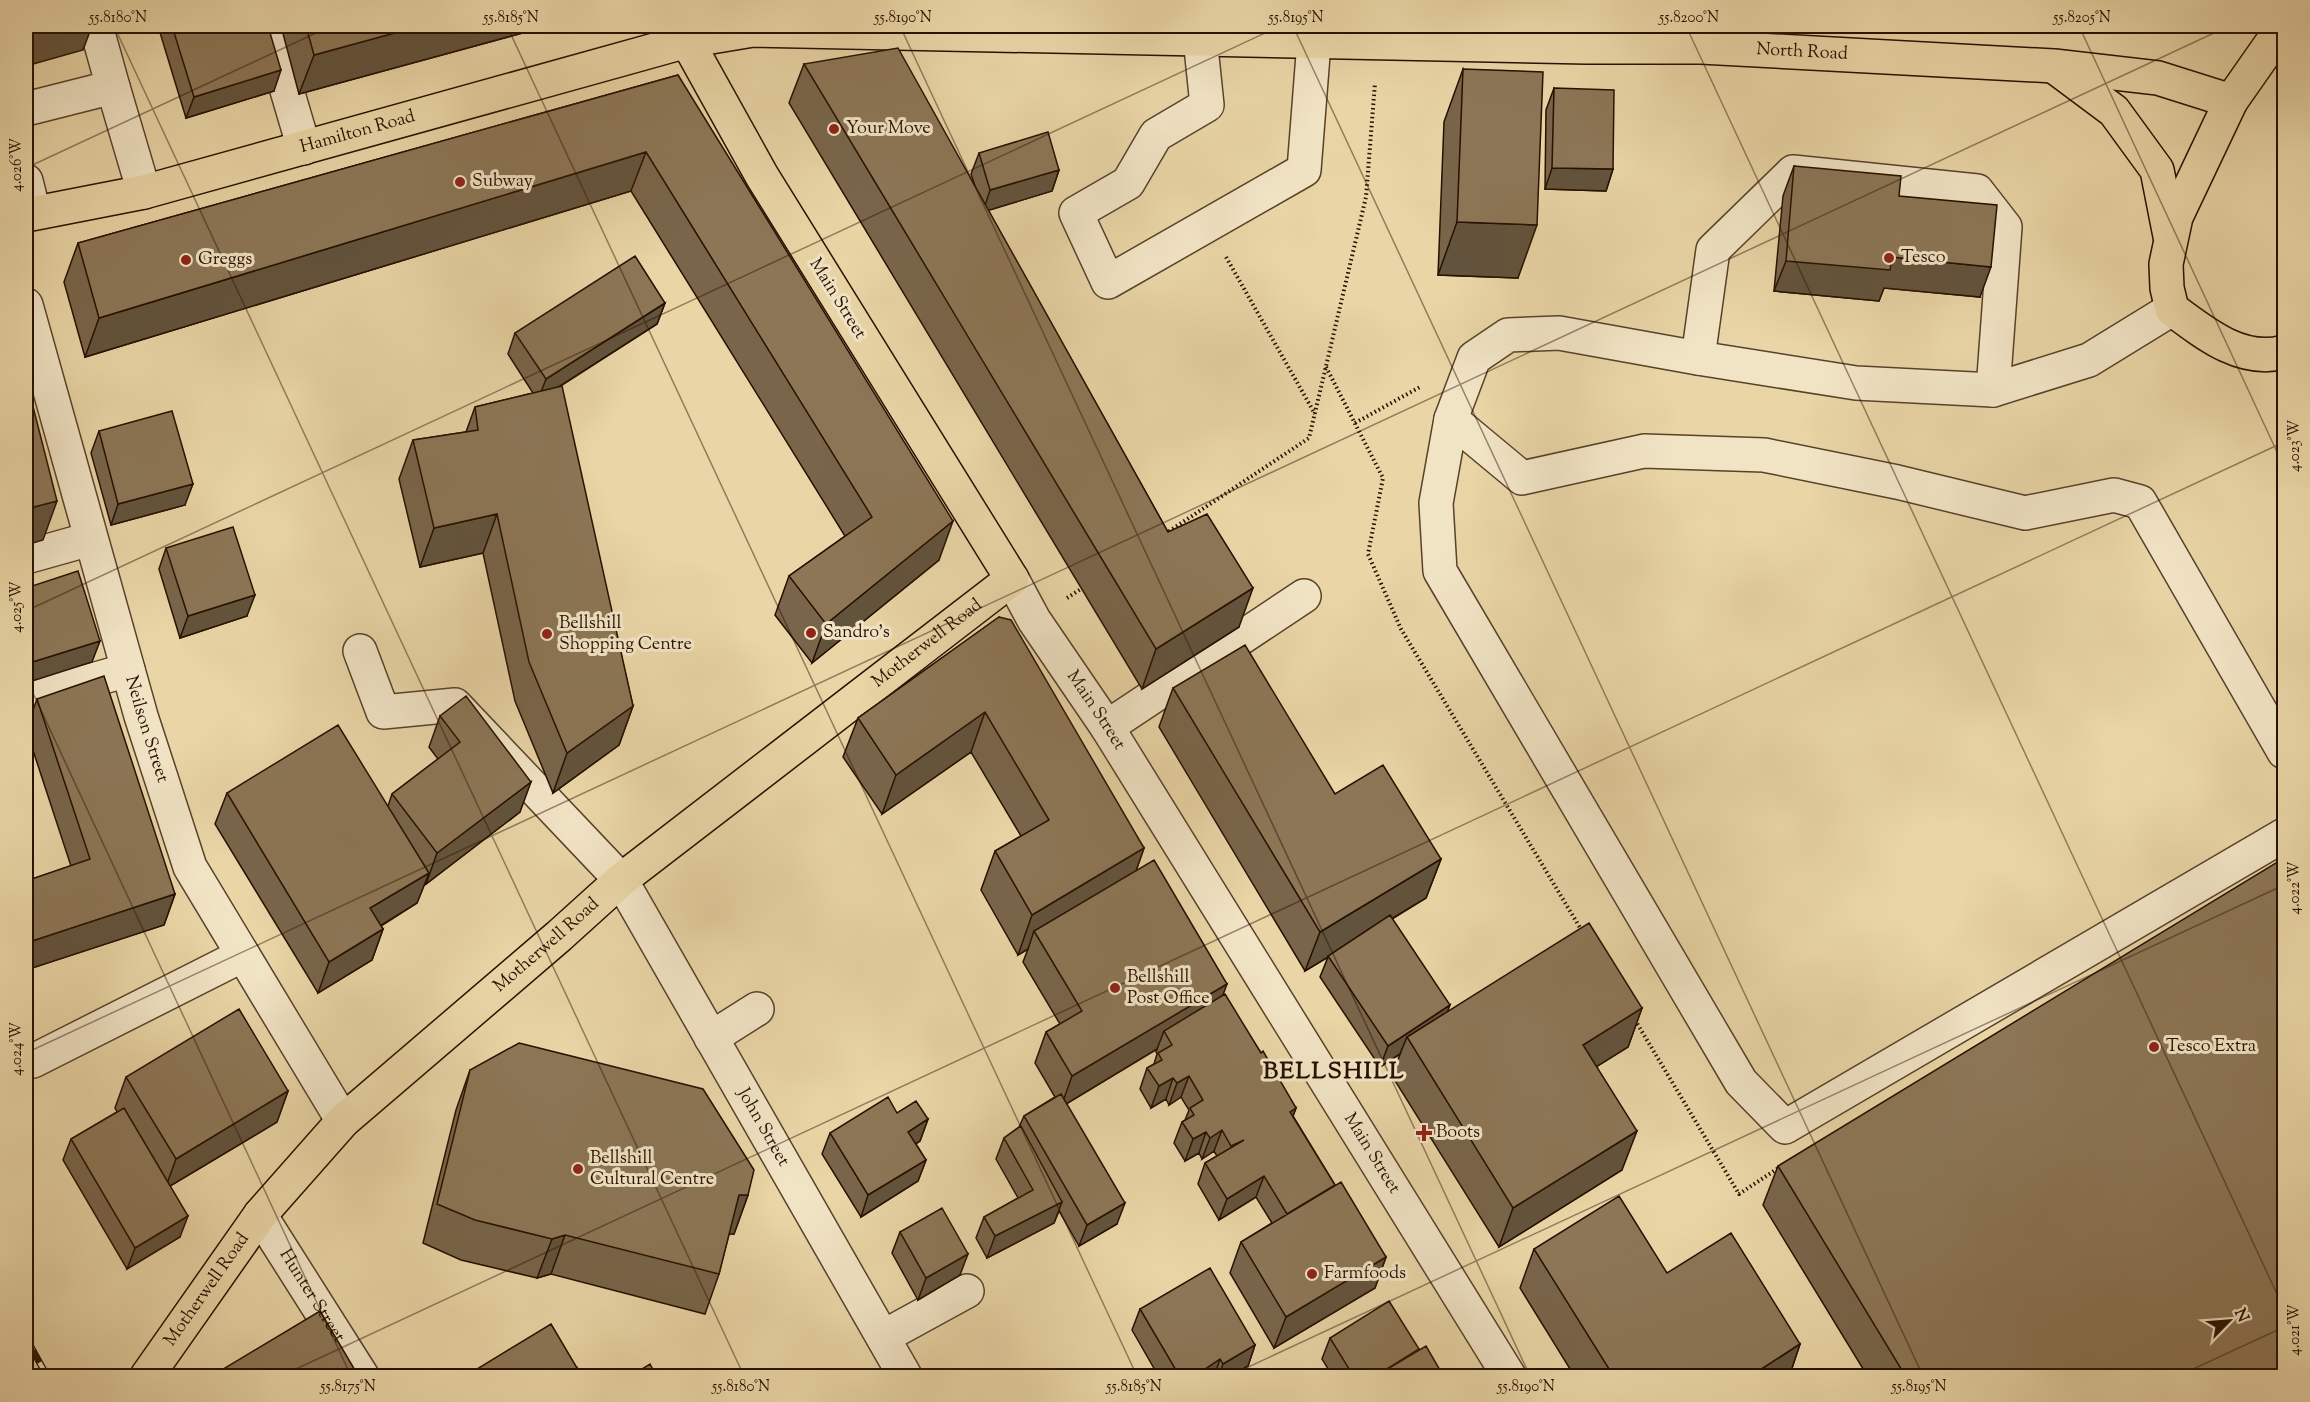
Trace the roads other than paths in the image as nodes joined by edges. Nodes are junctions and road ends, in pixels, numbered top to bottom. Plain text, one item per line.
1 (96, 26) edge
2 (268, 26) edge
3 (2284, 34) edge
4 (1200, 38) junction
5 (687, 41) junction
6 (1314, 42) junction
7 (2054, 66) junction
8 (113, 87) junction
9 (2231, 101) junction
10 (26, 109) edge
11 (304, 148) junction
12 (26, 181) edge
13 (144, 192) junction
14 (30, 214) edge
15 (2170, 236) junction
16 (26, 305) edge
17 (2172, 309) junction
18 (2284, 352) edge
19 (1698, 358) junction
20 (1993, 390) junction
21 (1451, 419) junction
22 (90, 539) junction
23 (26, 557) edge
24 (1012, 579) junction
25 (1305, 596) dead end
26 (360, 651) dead end
27 (128, 670) junction
28 (26, 697) edge
29 (1107, 727) junction
30 (2284, 752) edge
31 (2284, 835) edge
32 (621, 880) junction
33 (243, 955) junction
34 (757, 1009) dead end
35 (711, 1038) junction
36 (33, 1061) dead end
37 (343, 1121) junction
38 (260, 1215) junction
39 (967, 1291) dead end
40 (883, 1337) junction
41 (147, 1377) edge
42 (362, 1377) edge
43 (905, 1377) edge
44 (1509, 1377) edge

1 - 8 street
2 - 11 street
3 - 9 main road
4 - 5 main road, North Road
4 - 6 main road, North Road
4 - 6 street
5 - 11 main road, Hamilton Road
5 - 24 main road, Main Street
6 - 7 main road, North Road
7 - 9 main road, North Road
7 - 15 main road
8 - 10 street
8 - 13 street
9 - 15 main road
11 - 13 main road, Hamilton Road
12 - 14 street
13 - 14 main road, Hamilton Road
15 - 17 main road
16 - 22 street, Neilson Street
17 - 18 main road
17 - 20 street
19 - 20 street
19 - 20 street
19 - 21 street
21 - 30 street
21 - 31 street
22 - 23 street
22 - 27 street, Neilson Street
24 - 29 street, Main Street
24 - 32 main road, Motherwell Road
25 - 29 street
26 - 32 street, John Street
27 - 28 street
27 - 33 street, Neilson Street
29 - 44 street, Main Street
32 - 35 street, John Street
32 - 37 main road, Motherwell Road
33 - 36 street
33 - 37 street, Neilson Street
34 - 35 street
35 - 40 street, John Street
37 - 38 main road, Motherwell Road
38 - 41 main road, Motherwell Road
38 - 42 street, Hunter Street
39 - 40 street
40 - 43 street, John Street

